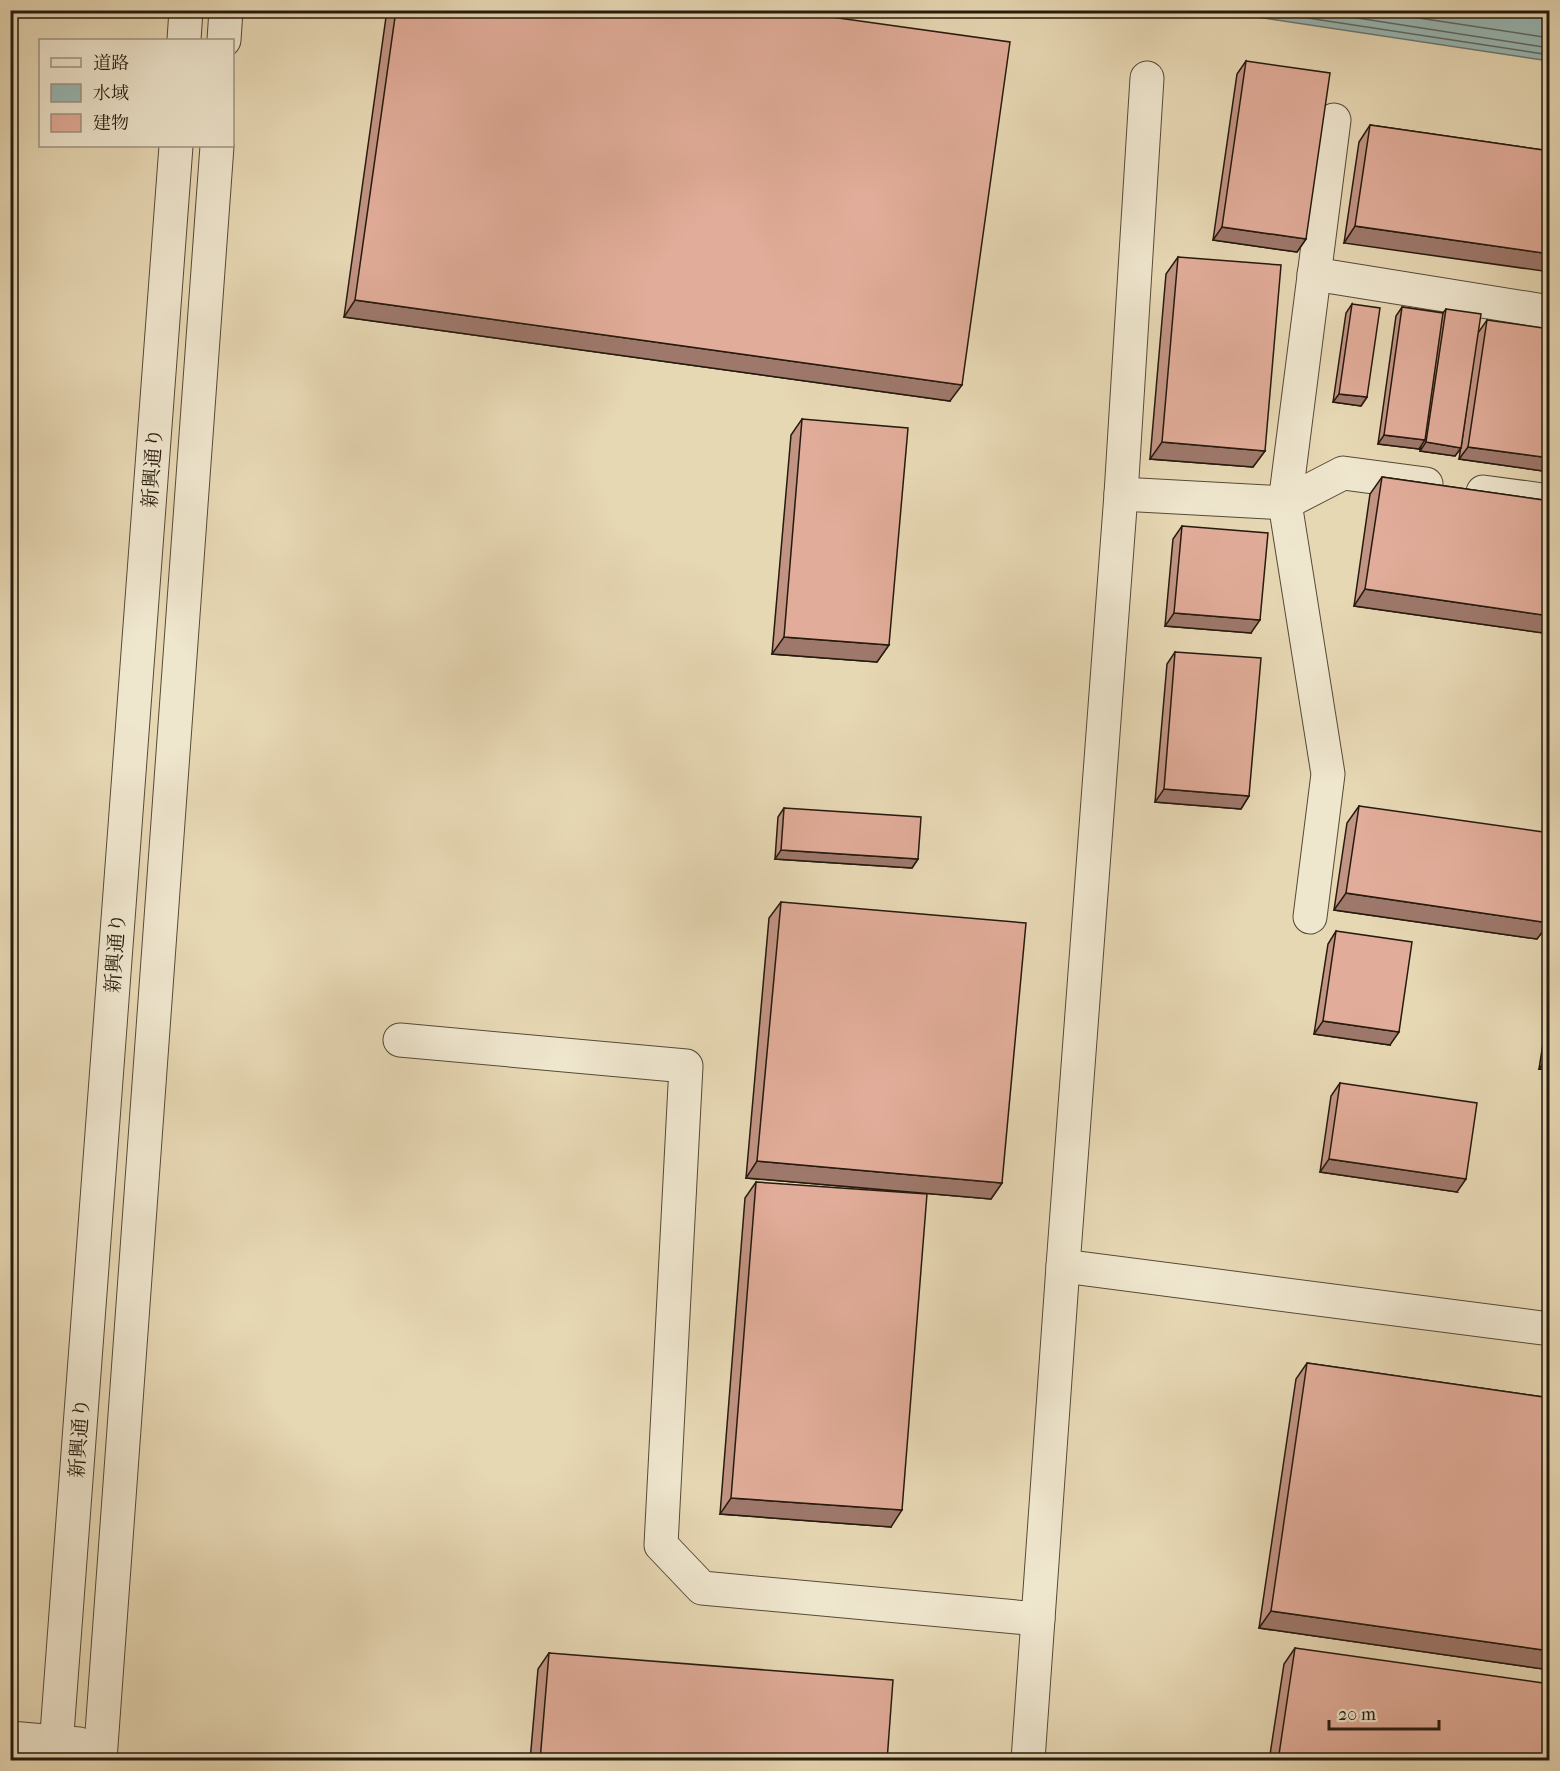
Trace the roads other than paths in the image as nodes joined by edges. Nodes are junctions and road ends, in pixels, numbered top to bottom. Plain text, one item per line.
1 (186, 10) edge
2 (226, 10) edge
3 (184, 39) edge
4 (224, 39) edge
5 (1147, 78) dead end
6 (1334, 120) dead end
7 (176, 147) edge
8 (217, 147) edge
9 (1314, 274) junction
10 (1550, 312) edge
11 (1121, 494) junction
12 (1550, 501) edge
13 (1285, 503) junction
14 (1310, 917) dead end
15 (400, 1040) dead end
16 (1063, 1266) junction
17 (1550, 1329) edge
18 (1038, 1619) junction
19 (10, 1738) edge
20 (56, 1752) edge
21 (101, 1753) edge
22 (1028, 1761) edge

1 - 3 street
2 - 4 street
5 - 11 street
6 - 9 street
7 - 20 street, 新興通り
8 - 21 street, 新興通り
9 - 10 street
9 - 13 street
11 - 13 street
11 - 16 street
12 - 13 street
13 - 14 street
15 - 18 street
16 - 17 street
16 - 18 street
18 - 22 street
19 - 20 street
20 - 21 street

